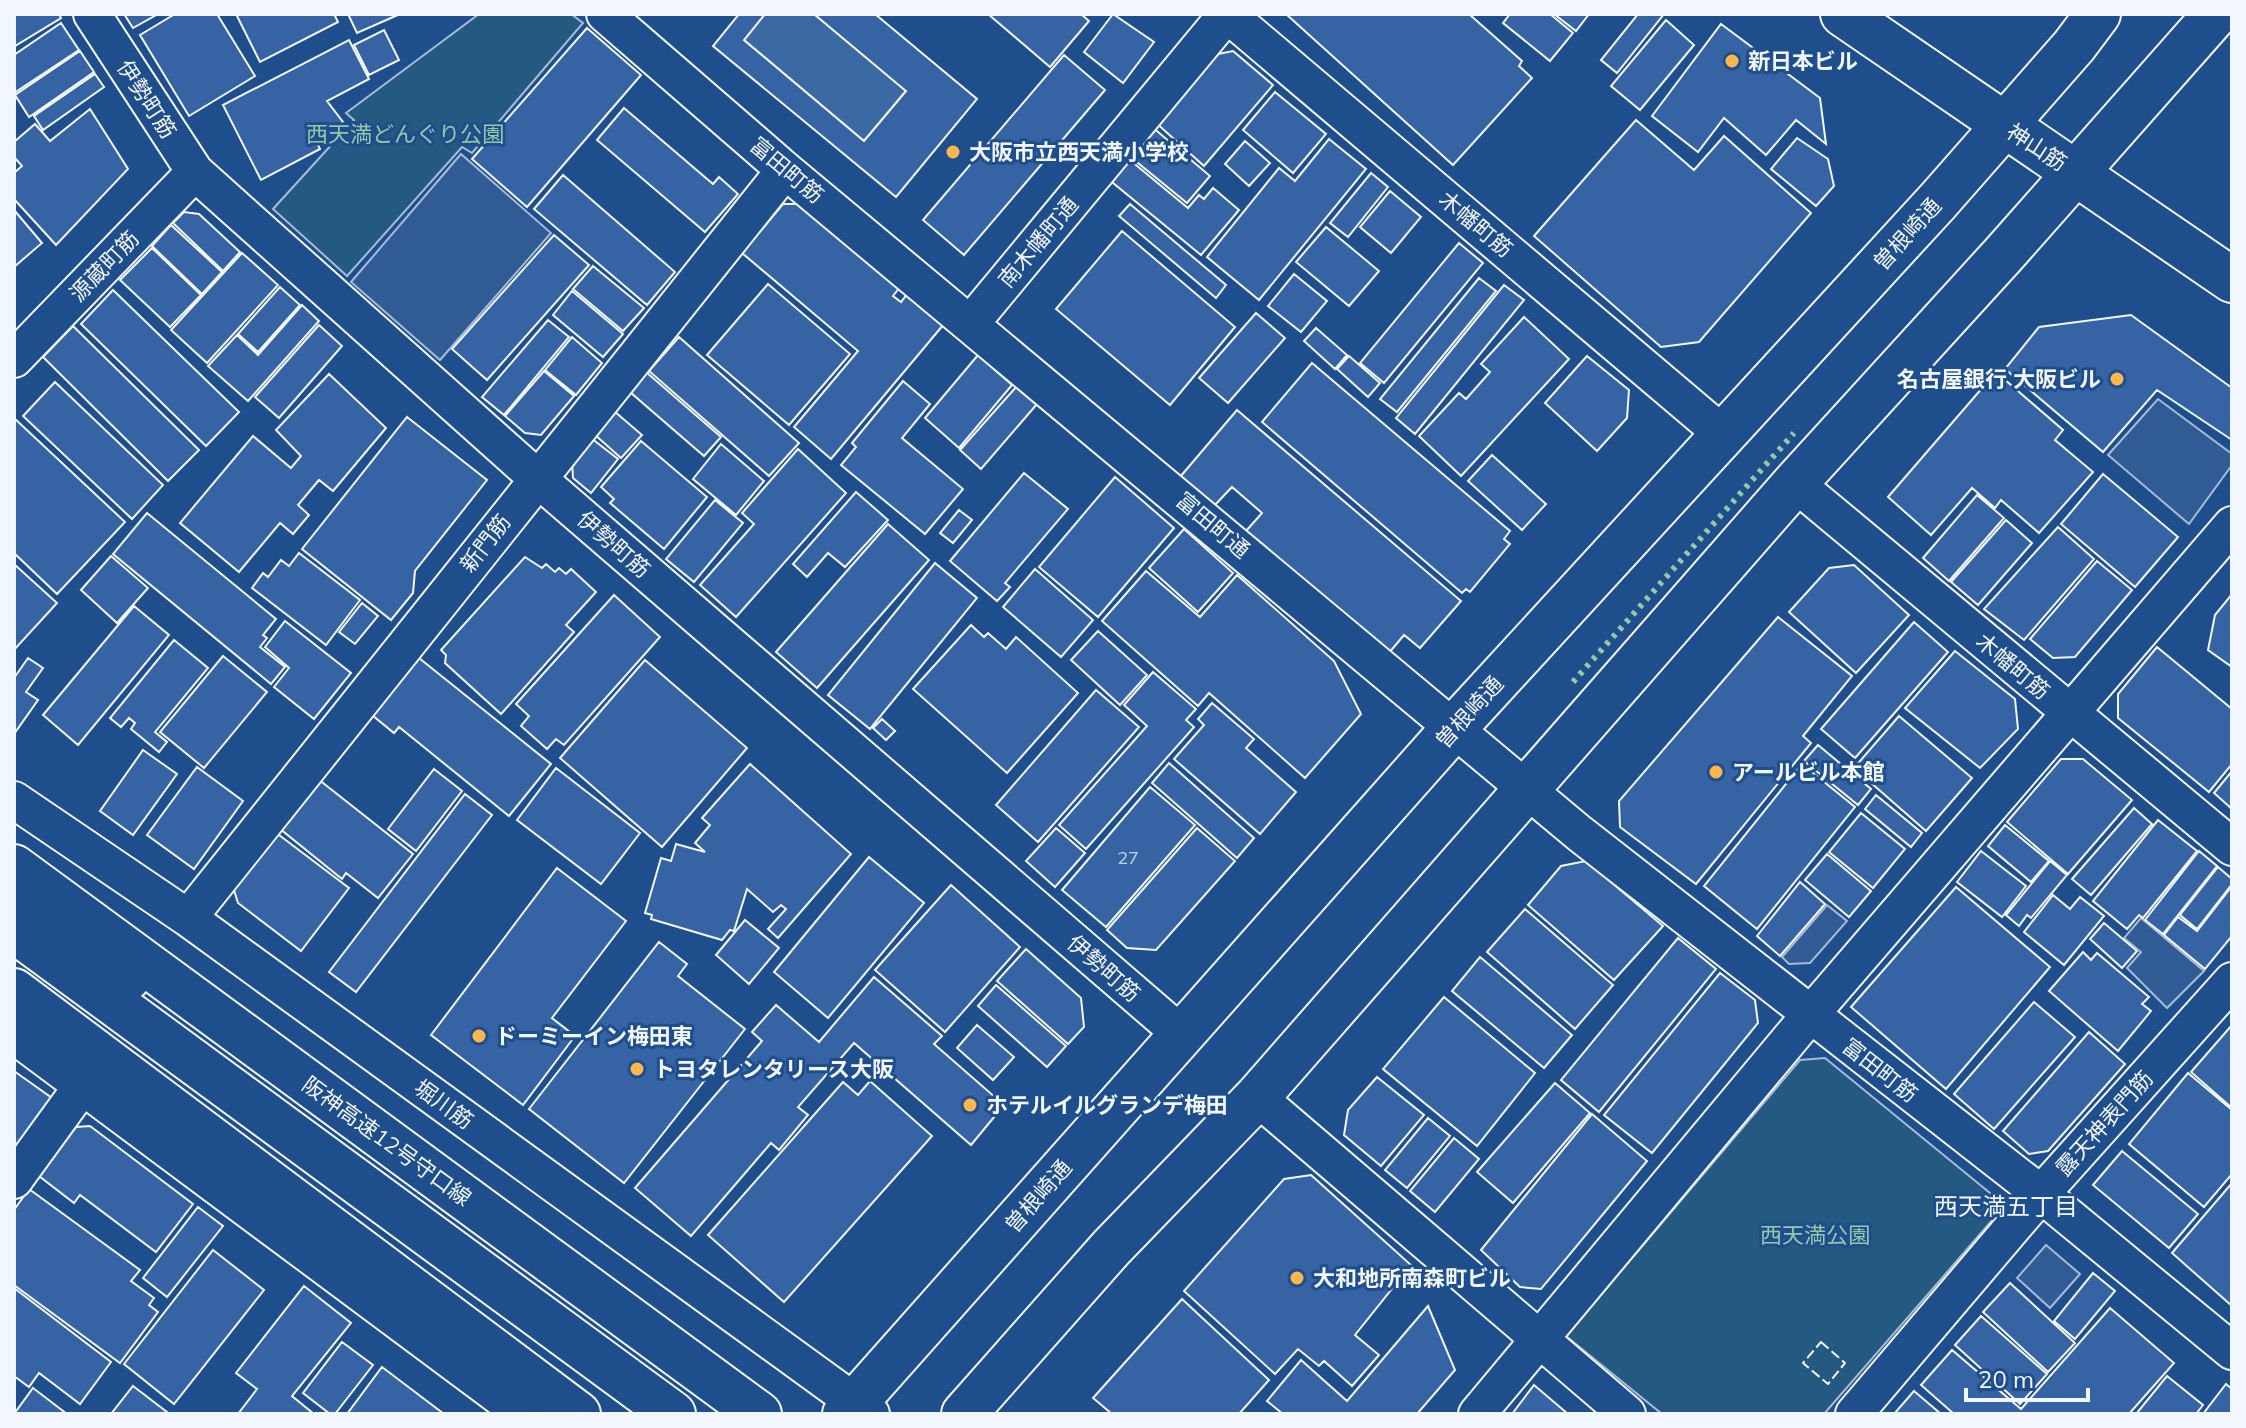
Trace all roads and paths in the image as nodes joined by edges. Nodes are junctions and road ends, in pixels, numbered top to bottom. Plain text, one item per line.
1 (92, 14) edge
2 (605, 14) edge
3 (1227, 14) edge
4 (1843, 14) edge
5 (2107, 14) edge
6 (2216, 14) edge
7 (2086, 30) edge
8 (2004, 126) junction
9 (785, 170) junction
10 (195, 172) junction
11 (2076, 172) junction
12 (2232, 280) edge
13 (971, 323) junction
14 (14, 359) edge
15 (1725, 436) junction
16 (537, 478) junction
17 (1795, 483) junction
18 (2232, 525) edge
19 (2071, 715) junction
20 (1454, 728) junction
21 (1527, 789) junction
22 (14, 800) edge
23 (2232, 847) edge
24 (14, 867) edge
25 (14, 894) edge
26 (188, 918) junction
27 (14, 930) edge
28 (2232, 981) edge
29 (14, 991) edge
30 (157, 999) dead end
31 (1810, 1015) junction
32 (1181, 1034) junction
33 (14, 1035) edge
34 (83, 1085) junction
35 (1257, 1097) junction
36 (14, 1180) edge
37 (2041, 1194) junction
38 (1539, 1341) junction
39 (2232, 1351) edge
40 (857, 1410) edge
41 (523, 1414) edge
42 (578, 1414) edge
43 (673, 1414) edge
44 (759, 1414) edge
45 (964, 1414) edge
46 (1477, 1414) edge
47 (1627, 1414) edge
48 (1854, 1414) edge

1 - 10 street, 伊勢町筋
2 - 9 street, 富田町筋
3 - 13 street, 南木幡町通
3 - 15 street, 木幡町筋
4 - 8 main road, 神山筋
5 - 7 main road, 曽根崎通
6 - 11 main road
7 - 8 main road, 曽根崎通
8 - 11 main road, 神山筋
8 - 15 main road, 曽根崎通
9 - 13 street, 富田町筋
9 - 16 street, 新門筋
10 - 14 street, 源蔵町筋
10 - 16 street, 伊勢町筋
11 - 12 main road, 神山筋
11 - 17 main road
13 - 20 street, 富田町通
15 - 20 main road, 曽根崎通
16 - 26 street, 新門筋
16 - 32 street, 伊勢町筋
17 - 19 street, 木幡町筋
17 - 21 main road
18 - 19 street
19 - 23 street, 木幡町筋
19 - 31 street
20 - 21 street, 富田町通
20 - 32 main road, 曽根崎通
21 - 31 street, 富田町筋
21 - 35 main road
22 - 26 street, 堀川筋
24 - 44 main road, 阪神高速12号守口線
25 - 30 main road
26 - 40 street, 堀川筋
27 - 43 main road
28 - 37 street, 露天神表門筋
29 - 42 main road
31 - 37 street, 富田町筋
31 - 38 street
32 - 40 main road, 曽根崎通
33 - 34 street
34 - 36 street
34 - 41 street
35 - 38 street
35 - 45 main road
37 - 39 street, 富田町筋
37 - 48 street, 露天神表門筋
38 - 46 street
38 - 47 street

